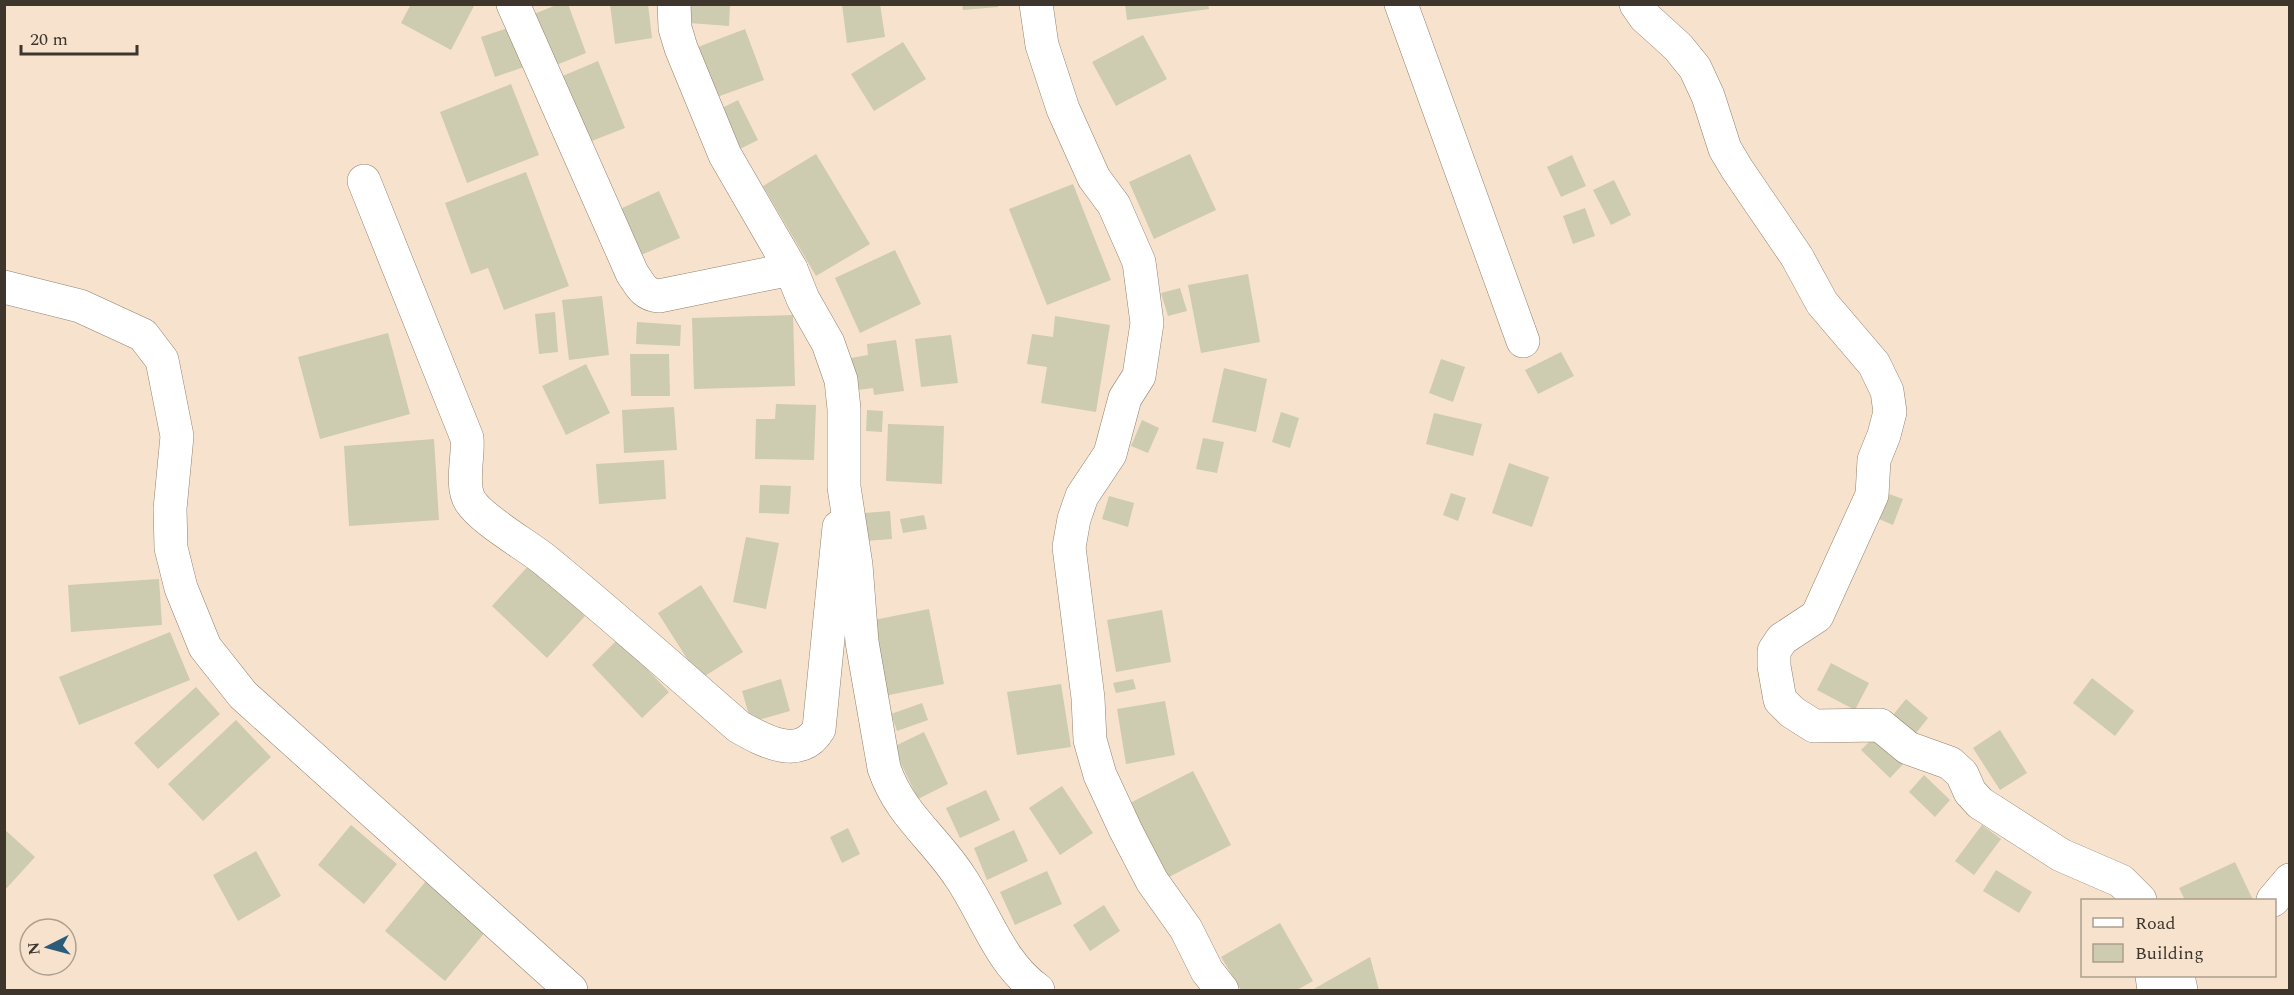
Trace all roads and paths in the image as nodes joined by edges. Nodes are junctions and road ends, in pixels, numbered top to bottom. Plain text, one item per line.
1 (513, 4) edge
2 (674, 4) edge
3 (1036, 4) edge
4 (1401, 4) edge
5 (1636, 4) edge
6 (364, 181) dead end
7 (791, 269) junction
8 (4, 287) edge
9 (1523, 341) dead end
10 (844, 487) junction
11 (2289, 880) edge
12 (2136, 898) edge
13 (2274, 899) edge
14 (572, 990) edge
15 (1038, 990) edge
16 (1222, 990) edge

1 - 7 street
2 - 7 street
3 - 16 street
4 - 9 street
5 - 12 street
6 - 10 street
7 - 10 street
8 - 14 street
10 - 15 street
11 - 13 street

